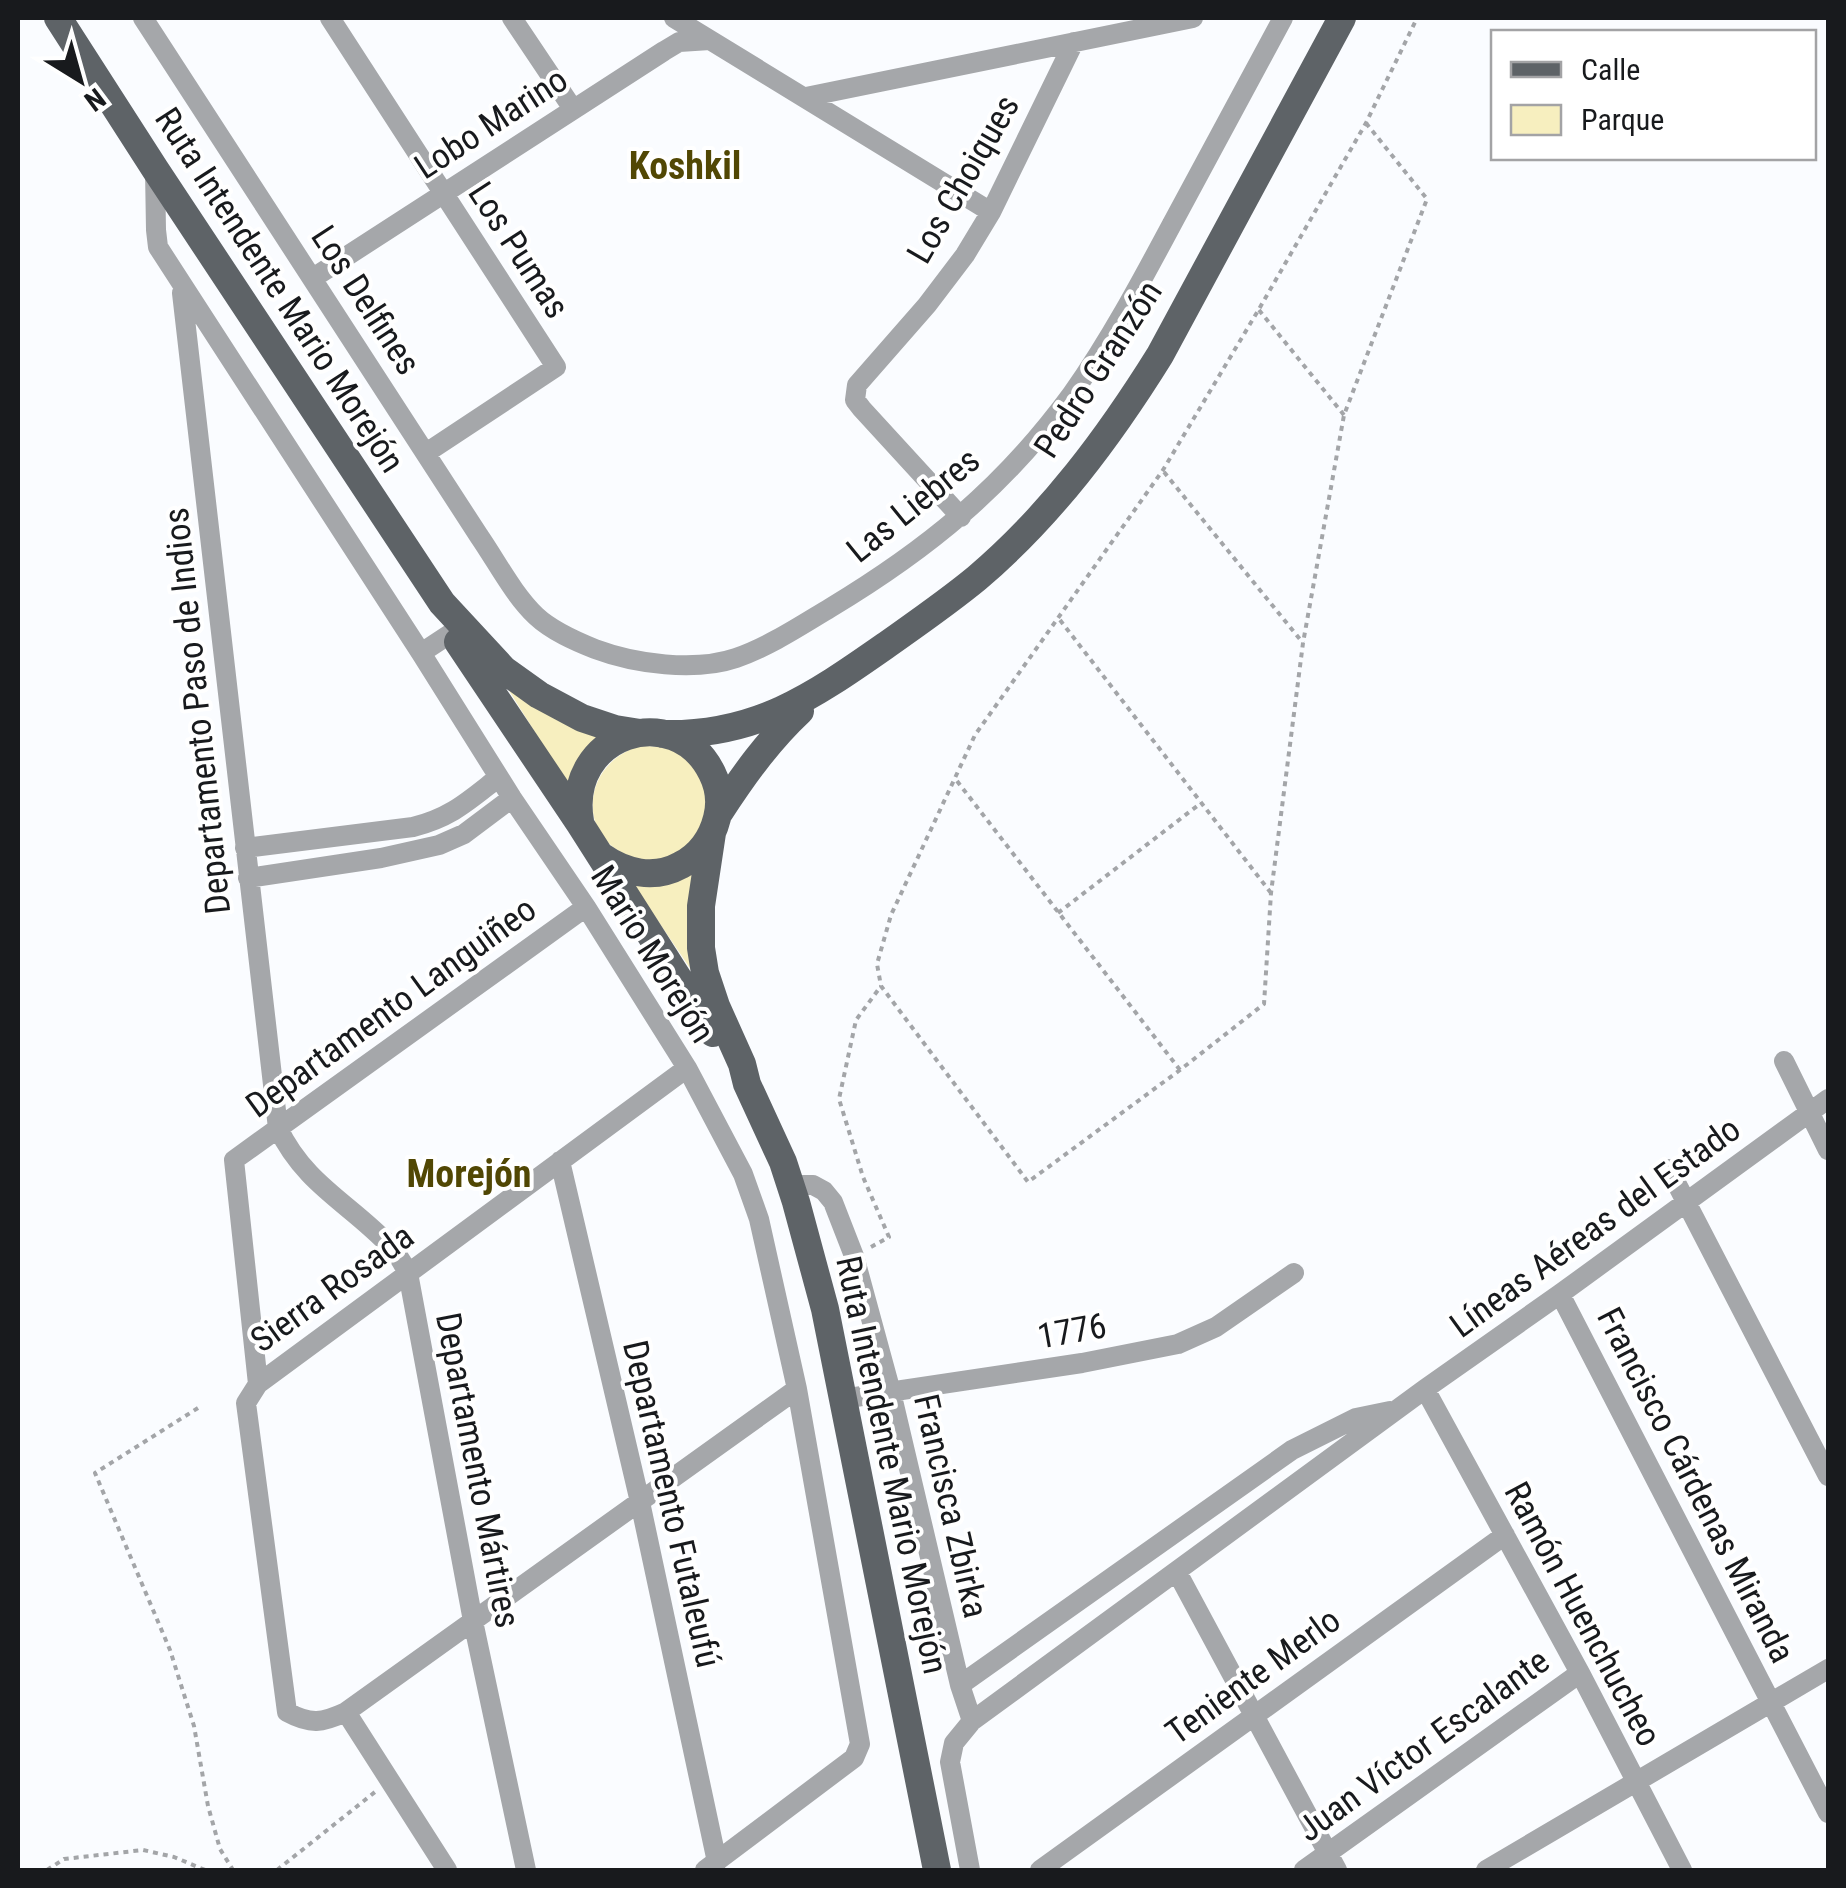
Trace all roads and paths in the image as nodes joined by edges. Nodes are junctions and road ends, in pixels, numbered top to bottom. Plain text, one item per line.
1 (58, 18) edge
2 (143, 18) edge
3 (330, 18) edge
4 (512, 18) edge
5 (674, 18) edge
6 (1193, 18) edge
7 (1284, 18) edge
8 (1342, 18) edge
9 (1417, 18) edge
10 (710, 40) junction
11 (1074, 42) junction
12 (806, 98) junction
13 (574, 109) junction
14 (1366, 123) junction
15 (155, 169) junction
16 (443, 192) junction
17 (991, 212) junction
18 (312, 278) junction
19 (182, 286) junction
20 (1259, 309) junction
21 (1344, 415) junction
22 (426, 453) junction
23 (1162, 470) junction
24 (961, 517) junction
25 (537, 617) joint
26 (1059, 618) junction
27 (457, 629) junction
28 (1303, 643) junction
29 (421, 652) junction
30 (827, 686) junction
31 (652, 734) junction
32 (499, 777) junction
33 (955, 779) junction
34 (512, 798) junction
35 (1201, 803) junction
36 (716, 823) junction
37 (580, 824) junction
38 (245, 848) junction
39 (600, 855) junction
40 (248, 878) junction
41 (1270, 893) junction
42 (586, 908) junction
43 (1058, 913) junction
44 (880, 986) junction
45 (1784, 1061) dead end
46 (687, 1068) junction
47 (1180, 1070) junction
48 (747, 1084) junction
49 (1828, 1099) edge
50 (1809, 1113) junction
51 (278, 1128) junction
52 (1828, 1150) edge
53 (560, 1161) junction
54 (1669, 1169) dead end
55 (790, 1185) junction
56 (1685, 1204) junction
57 (854, 1256) junction
58 (408, 1273) junction
59 (1294, 1273) dead end
60 (1560, 1294) junction
61 (258, 1384) junction
62 (797, 1389) junction
63 (1425, 1389) junction
64 (891, 1392) junction
65 (842, 1399) junction
66 (198, 1408) dead end
67 (1400, 1409) junction
68 (1828, 1476) edge
69 (640, 1502) junction
70 (1505, 1535) junction
71 (1177, 1572) junction
72 (473, 1621) junction
73 (1828, 1670) edge
74 (1580, 1673) junction
75 (960, 1684) junction
76 (1772, 1703) junction
77 (346, 1712) junction
78 (1254, 1716) junction
79 (972, 1720) junction
80 (390, 1780) junction
81 (1636, 1784) junction
82 (1828, 1813) edge
83 (1333, 1862) edge
84 (711, 1866) edge
85 (1500, 1867) edge
86 (47, 1870) edge
87 (205, 1870) edge
88 (233, 1870) edge
89 (277, 1870) edge
90 (447, 1870) edge
91 (526, 1870) edge
92 (937, 1870) edge
93 (970, 1870) edge
94 (1040, 1870) edge
95 (1304, 1870) edge
96 (1682, 1870) edge

1 - 15 main road, Ruta Intendente Mario Morejón
2 - 18 street, Los Delfines
3 - 16 street, Los Pumas
4 - 13 street
5 - 10 street
6 - 11 street
7 - 24 street, Las Liebres
8 - 30 main road, Pedro Granzón
9 - 14 path
10 - 12 street
10 - 13 street, Lobo Marino
11 - 12 street
11 - 17 street, Los Choiques
12 - 17 street
13 - 16 street, Lobo Marino
14 - 20 path
14 - 21 path
15 - 19 street, Mario Morejón
15 - 27 main road, Ruta Intendente Mario Morejón
16 - 18 street, Lobo Marino
16 - 22 street, Los Pumas
17 - 24 street, Los Choiques
18 - 22 street, Los Delfines
19 - 29 street, Mario Morejón
19 - 38 street, Departamento Paso de Indios
20 - 21 path
20 - 23 path
21 - 28 path
22 - 25 street, Los Delfines
23 - 26 path
23 - 28 path
24 - 25 street, Las Liebres
26 - 33 path
26 - 35 path
27 - 29 street
27 - 31 main road, Ruta Intendente Mario Morejón
27 - 37 main road, Ruta Intendente Mario Morejón
28 - 41 path
29 - 32 street, Mario Morejón
30 - 31 main road, Pedro Granzón
30 - 36 main road, Pedro Granzón
31 - 36 main road
31 - 37 main road
32 - 34 street, Mario Morejón
32 - 38 street
33 - 43 path
33 - 44 path
34 - 40 street
34 - 42 street, Mario Morejón
35 - 41 path
35 - 43 path
36 - 39 main road
36 - 48 main road, Ruta Intendente Mario Morejón
37 - 39 main road
38 - 40 street, Departamento Paso de Indios
39 - 48 main road, Ruta Intendente Mario Morejón
40 - 51 street, Departamento Paso de Indios
41 - 47 path
42 - 46 street, Mario Morejón
42 - 51 street, Departamento Languiñeo
43 - 47 path
44 - 47 path
44 - 57 path
45 - 50 street
46 - 53 street, Sierra Rosada
46 - 62 street, Mario Morejón
48 - 55 main road, Ruta Intendente Mario Morejón
49 - 50 street, Líneas Aéreas del Estado
50 - 52 street
50 - 56 street, Líneas Aéreas del Estado
51 - 58 street, Departamento Mártires
51 - 61 street, Departamento Languiñeo
53 - 58 street, Sierra Rosada
53 - 69 street, Departamento Futaleufú
54 - 56 street
55 - 57 street, Francisca Zbirka
55 - 65 main road, Ruta Intendente Mario Morejón
56 - 60 street, Líneas Aéreas del Estado
56 - 68 street
57 - 64 street, Francisca Zbirka
58 - 61 street, Sierra Rosada
58 - 72 street, Departamento Mártires
59 - 64 street, 1776
60 - 63 street, Líneas Aéreas del Estado
60 - 76 street, Francisco Cárdenas Miranda
61 - 77 street
62 - 69 street
62 - 84 street, Mario Morejón
63 - 67 street, Líneas Aéreas del Estado
63 - 70 street, Ramón Huenchucheo
64 - 65 street, 1776
64 - 75 street, Francisca Zbirka
65 - 92 main road, Ruta Intendente Mario Morejón
66 - 88 path
67 - 71 street, Líneas Aéreas del Estado
67 - 75 street, Líneas Aéreas del Estado
69 - 72 street
69 - 84 street, Departamento Futaleufú
70 - 74 street, Ramón Huenchucheo
70 - 78 street, Teniente Merlo
71 - 78 street
71 - 79 street, Líneas Aéreas del Estado
72 - 77 street
72 - 91 street, Departamento Mártires
73 - 76 street
74 - 81 street, Ramón Huenchucheo
74 - 83 street, Juan Víctor Escalante
75 - 79 street, Francisca Zbirka
76 - 81 street
76 - 82 street, Francisco Cárdenas Miranda
77 - 80 street
78 - 83 street
78 - 94 street, Teniente Merlo
79 - 93 street
80 - 89 path
80 - 90 street
81 - 85 street
81 - 96 street, Ramón Huenchucheo
83 - 95 street, Juan Víctor Escalante
86 - 87 path

